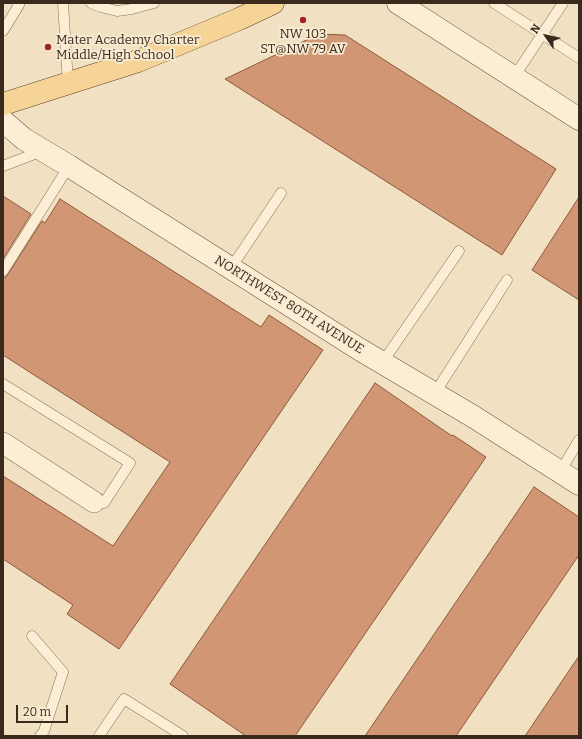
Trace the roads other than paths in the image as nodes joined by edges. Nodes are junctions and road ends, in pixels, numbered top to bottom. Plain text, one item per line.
1 (16, 3) edge
2 (63, 3) edge
3 (91, 3) edge
4 (154, 3) edge
5 (273, 3) edge
6 (398, 3) edge
7 (494, 3) edge
8 (563, 3) edge
9 (3, 31) edge
10 (542, 35) junction
11 (579, 58) edge
12 (514, 78) junction
13 (68, 83) junction
14 (3, 104) edge
15 (579, 119) edge
16 (3, 121) edge
17 (44, 150) junction
18 (3, 166) edge
19 (69, 166) junction
20 (281, 193) dead end
21 (459, 251) dead end
22 (231, 268) junction
23 (3, 271) edge
24 (507, 280) dead end
25 (382, 363) junction
26 (3, 384) edge
27 (435, 393) junction
28 (579, 440) edge
29 (3, 443) edge
30 (560, 472) junction
31 (579, 484) edge
32 (94, 502) joint
33 (32, 636) dead end
34 (40, 736) edge
35 (99, 736) edge
36 (183, 736) edge

1 - 9 lane
2 - 13 lane
3 - 4 lane
5 - 13 main road
6 - 12 street
7 - 10 lane
8 - 10 lane
10 - 11 lane
10 - 12 lane
12 - 15 street
13 - 14 main road
16 - 17 street, NORTHWEST 80TH AVENUE
17 - 18 lane
17 - 19 street, NORTHWEST 80TH AVENUE
19 - 22 street, NORTHWEST 80TH AVENUE
19 - 23 lane
20 - 22 lane
21 - 25 lane
22 - 25 street, NORTHWEST 80TH AVENUE
24 - 27 lane
25 - 27 street, NORTHWEST 80TH AVENUE
26 - 32 lane
27 - 30 street, NORTHWEST 80TH AVENUE
28 - 30 lane
29 - 32 street
30 - 31 street, NORTHWEST 80TH AVENUE
33 - 34 lane
35 - 36 lane

